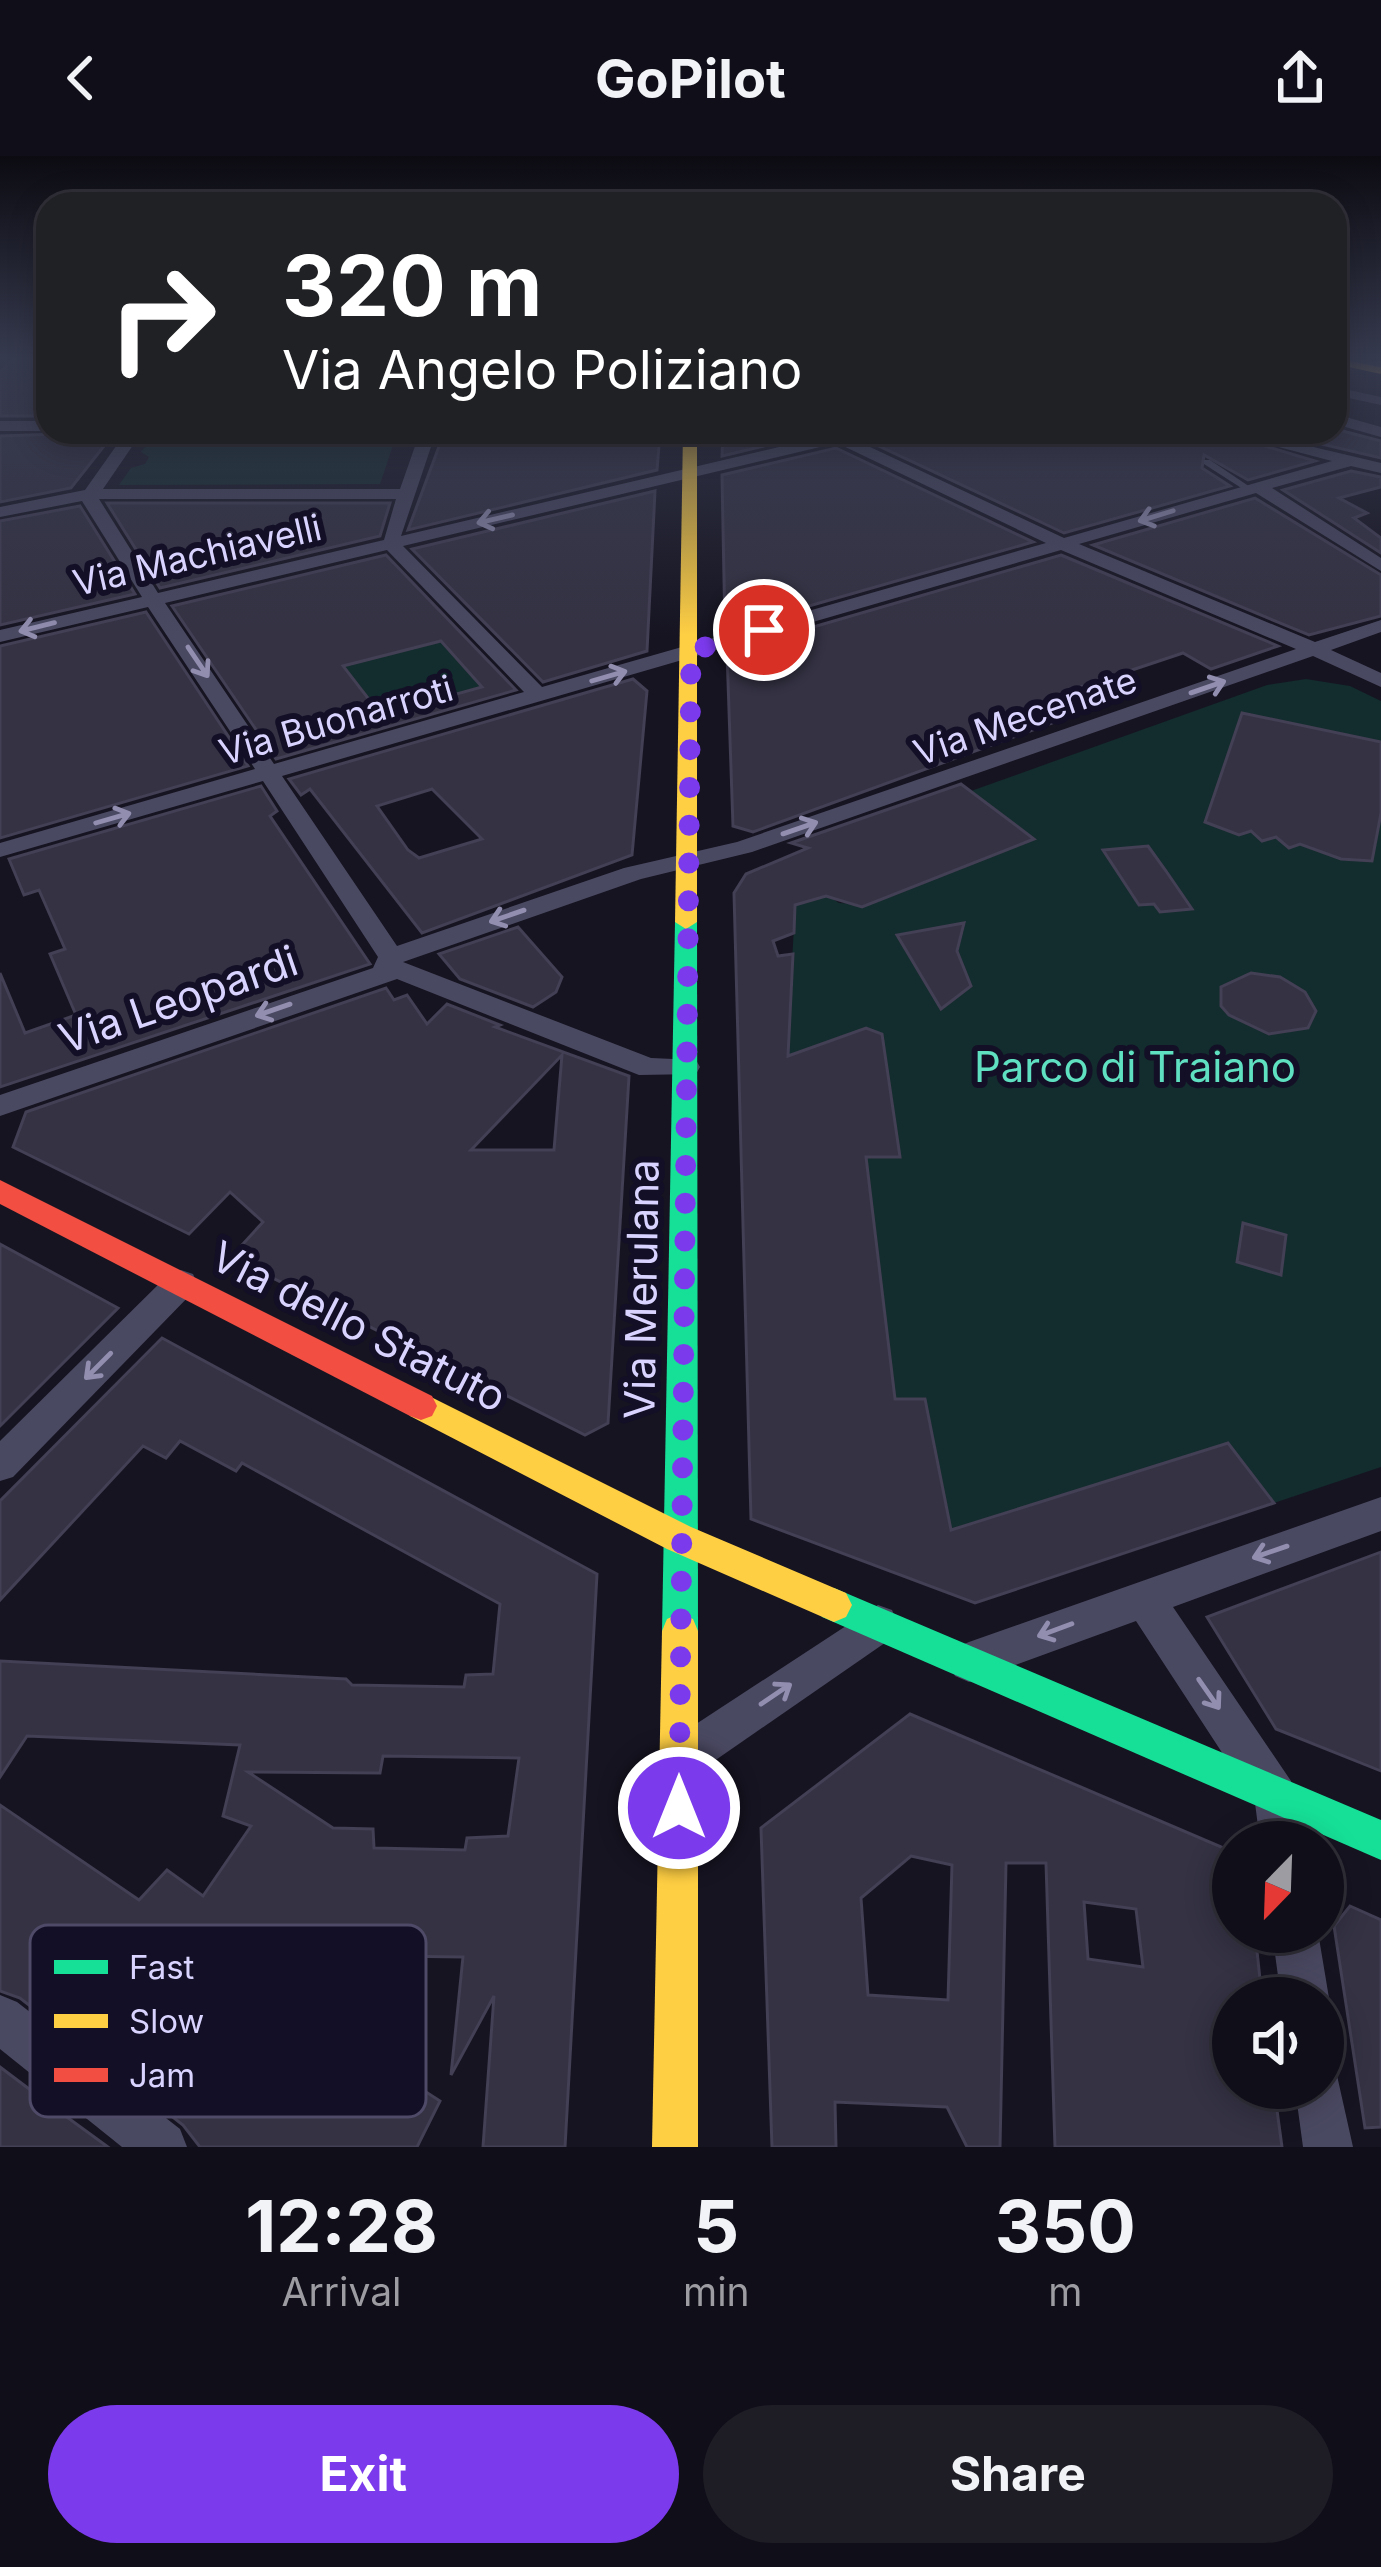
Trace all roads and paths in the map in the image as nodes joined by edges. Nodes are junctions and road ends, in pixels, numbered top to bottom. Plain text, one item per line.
1 (122, 450) edge
2 (422, 450) edge
3 (690, 450) edge
4 (791, 450) edge
5 (863, 450) edge
6 (1306, 450) edge
7 (1349, 460) junction
8 (1207, 462) dead end
9 (1381, 468) edge
10 (691, 474) junction
11 (1253, 487) junction
12 (91, 494) junction
13 (406, 494) junction
14 (0, 512) edge
15 (393, 543) junction
16 (1060, 544) junction
17 (1381, 566) edge
18 (156, 598) junction
19 (1381, 626) edge
20 (0, 636) edge
21 (1318, 649) junction
22 (691, 651) junction
23 (1381, 681) edge
24 (539, 696) junction
25 (272, 772) junction
26 (0, 850) edge
27 (688, 861) junction
28 (387, 964) junction
29 (686, 1067) junction
30 (0, 1106) edge
31 (0, 1191) edge
32 (181, 1283) junction
33 (0, 1465) edge
34 (1381, 1514) edge
35 (679, 1538) junction
36 (1143, 1598) junction
37 (878, 1624) junction
38 (968, 1662) junction
39 (679, 1760) junction
40 (1276, 1796) junction
41 (1279, 1821) edge
42 (1381, 1840) edge
43 (0, 2019) edge
44 (30, 2043) edge
45 (1322, 2109) edge
46 (124, 2117) edge
47 (162, 2147) edge
48 (675, 2147) edge
49 (1328, 2147) edge

1 - 12 street
2 - 13 street
3 - 10 main road, Via Merulana
4 - 10 street, Via Machiavelli
5 - 16 street
6 - 7 street
7 - 9 street
7 - 11 street, Via Buonarroti
8 - 11 lane
10 -> 15 street, Via Machiavelli
10 - 22 main road, Via Merulana
11 -> 16 street, Via Buonarroti
11 - 17 street
12 - 13 street
12 - 14 street
12 - 18 street
13 - 15 street
15 - 18 street, Via Machiavelli
15 - 24 street
16 - 21 street
16 - 22 street, Via Buonarroti
18 -> 20 street, Via Machiavelli
18 -> 25 street
19 - 21 street, Via Mecenate
21 - 23 street
27 -> 21 street, Via Mecenate
24 -> 22 street, Via Buonarroti
22 - 27 main road, Via Merulana
24 - 25 street, Via Buonarroti
26 -> 25 street, Via Buonarroti
25 - 28 street
27 -> 28 street, Via Mecenate
27 - 29 main road, Via Merulana
28 - 29 street
28 -> 30 street, Via Leopardi
29 - 35 main road, Via Merulana
31 - 32 main road, Via dello Statuto
32 -> 33 street
32 - 35 main road, Via dello Statuto
34 -> 36 street
35 - 37 main road, Via dello Statuto
35 - 39 main road, Via Merulana
36 -> 38 street
36 -> 40 street
37 - 38 main road, Via dello Statuto
39 -> 37 street
38 - 40 main road, Via dello Statuto
39 - 48 main road, Via Merulana
40 - 41 street
40 - 42 main road, Via dello Statuto
43 - 44 street
45 - 49 street
46 - 47 street

